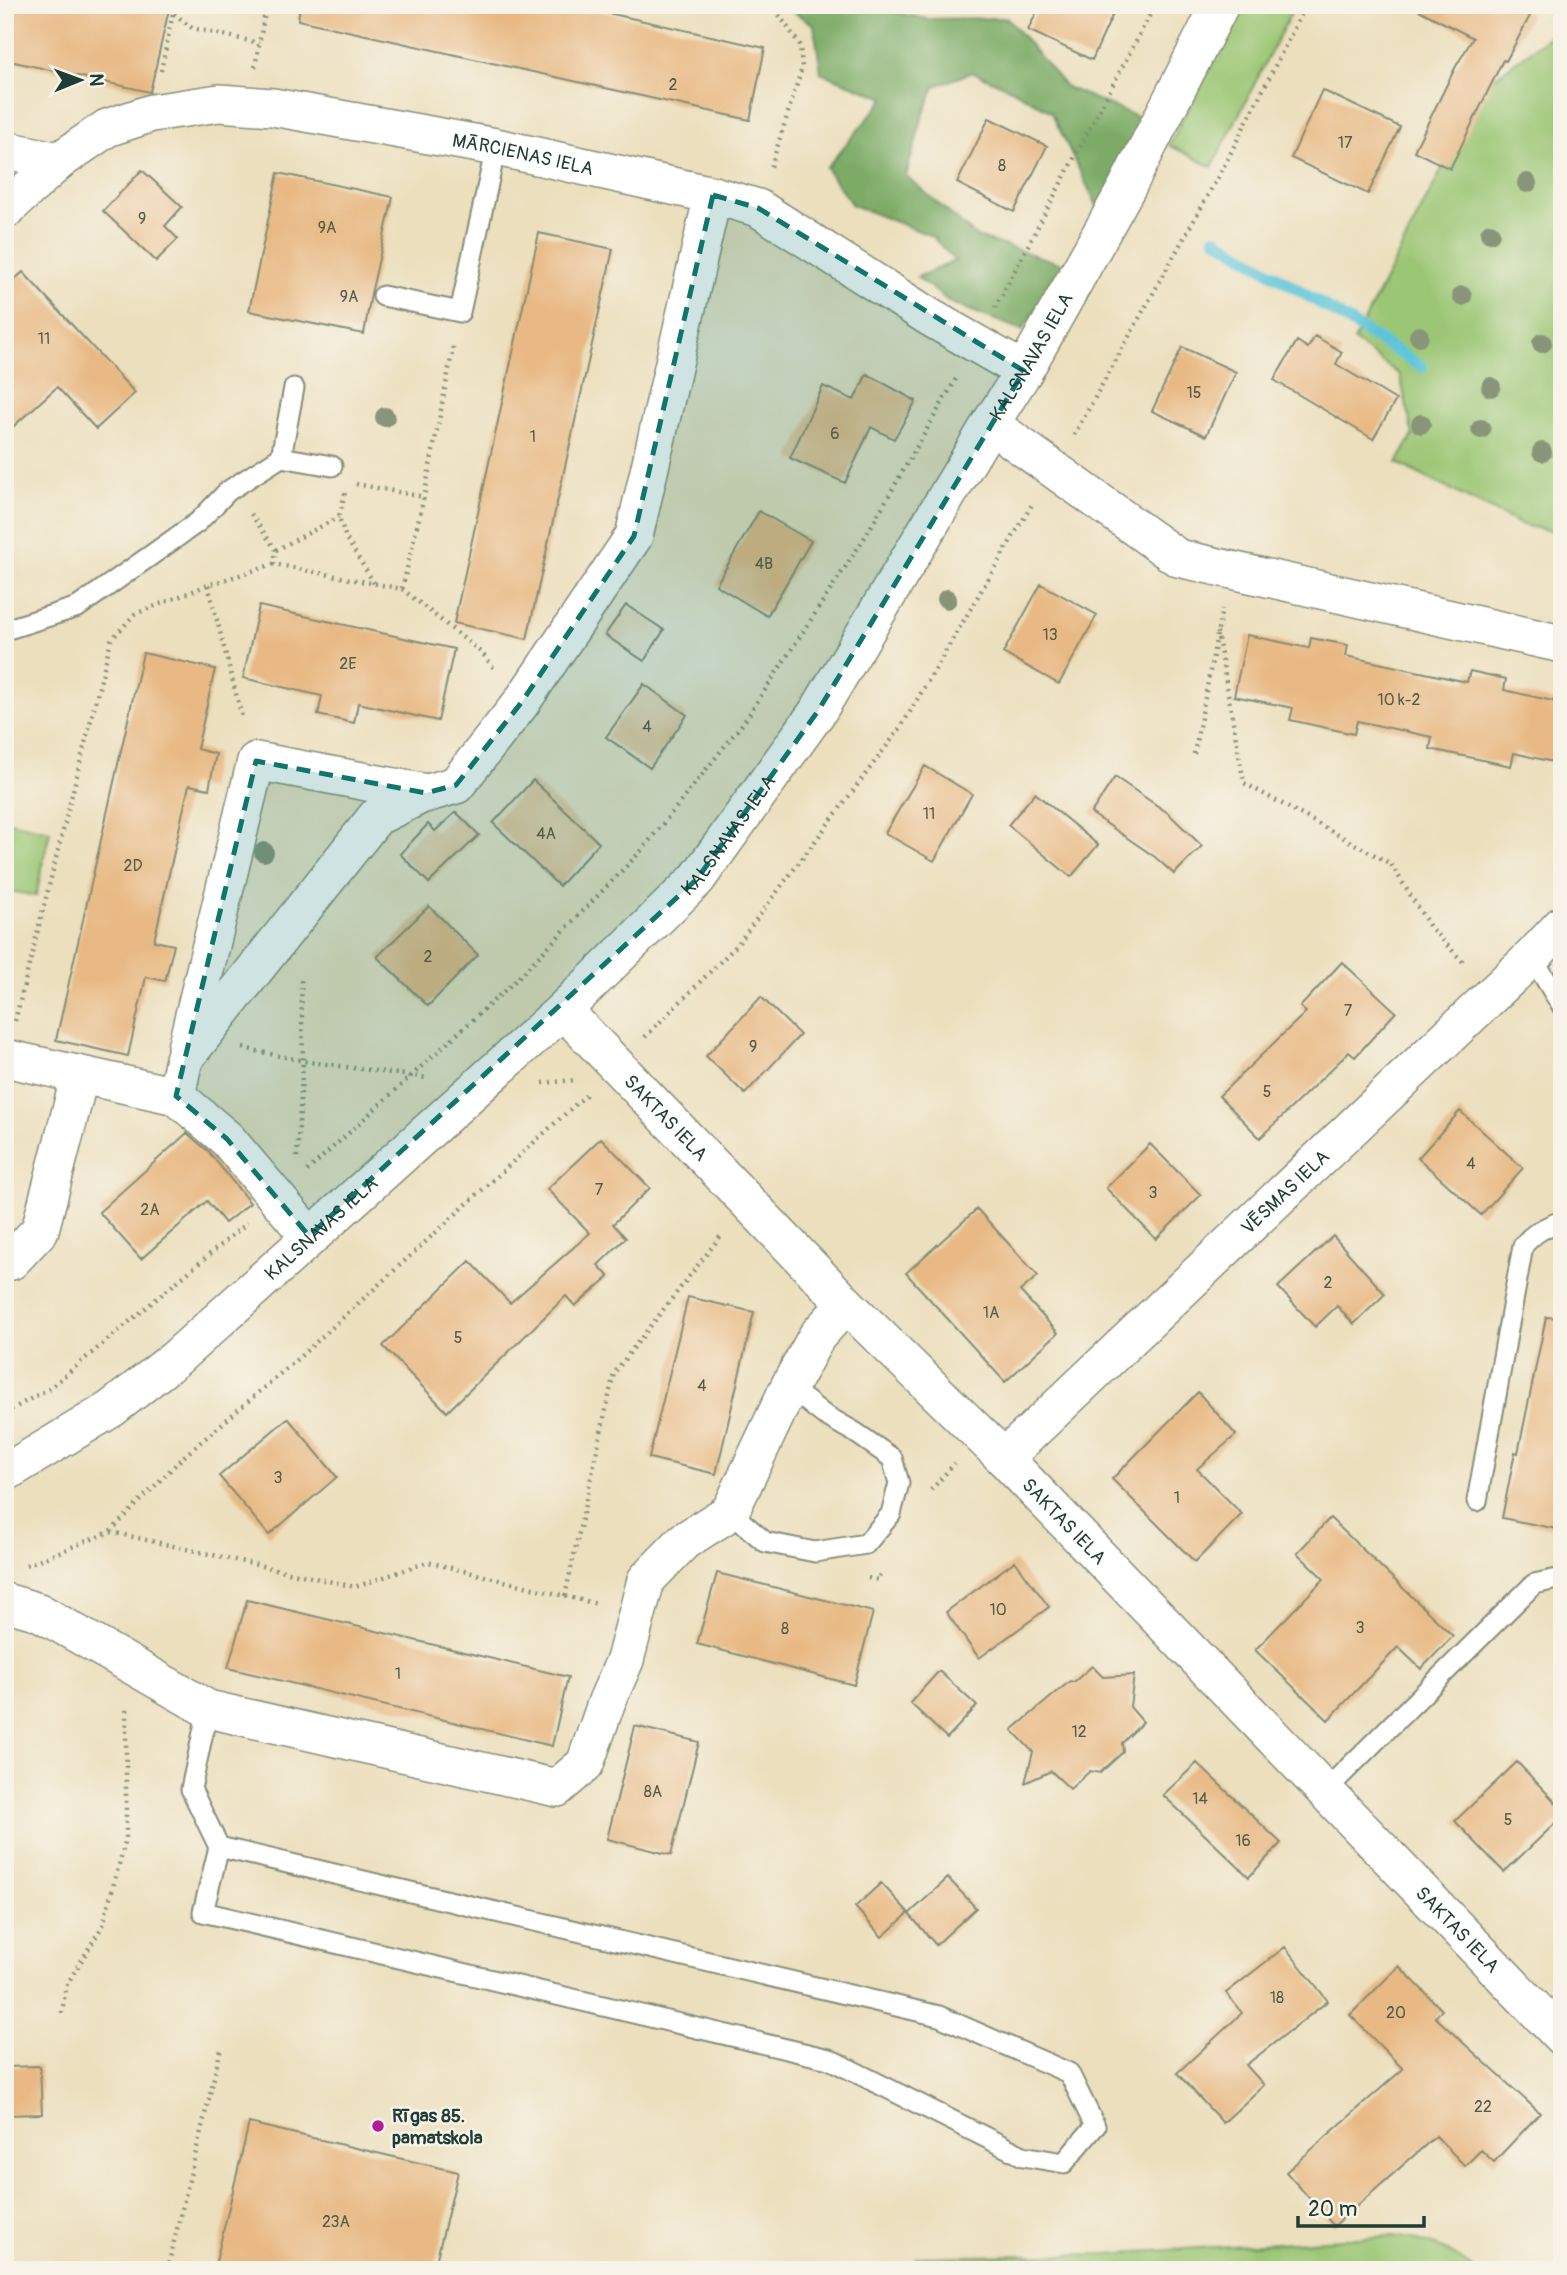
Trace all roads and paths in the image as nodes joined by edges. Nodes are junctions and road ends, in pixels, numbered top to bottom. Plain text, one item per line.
1 (163, 5) edge
2 (761, 5) edge
3 (1155, 5) edge
4 (1220, 5) edge
5 (265, 12) dead end
6 (173, 13) junction
7 (260, 43) junction
8 (249, 106) junction
9 (152, 113) junction
10 (496, 146) junction
11 (5, 150) edge
12 (59, 161) junction
13 (713, 195) junction
14 (758, 208) junction
15 (5, 210) edge
16 (383, 296) dead end
17 (460, 312) junction
18 (976, 344) junction
19 (1024, 371) junction
20 (294, 388) dead end
21 (990, 424) junction
22 (281, 457) junction
23 (332, 466) dead end
24 (424, 497) junction
25 (251, 514) dead end
26 (339, 517) junction
27 (276, 550) junction
28 (274, 564) junction
29 (375, 584) junction
30 (208, 585) junction
31 (402, 589) junction
32 (1224, 598) dead end
33 (5, 631) edge
34 (1217, 632) junction
35 (1562, 644) edge
36 (521, 703) junction
37 (242, 717) dead end
38 (1194, 754) dead end
39 (426, 793) junction
40 (1562, 925) edge
41 (1532, 957) junction
42 (300, 969) dead end
43 (1494, 993) junction
44 (1562, 1006) edge
45 (563, 1010) junction
46 (236, 1047) dead end
47 (6, 1058) edge
48 (184, 1059) junction
49 (303, 1061) junction
50 (80, 1074) junction
51 (413, 1074) junction
52 (176, 1096) junction
53 (286, 1190) junction
54 (747, 1201) junction
55 (1562, 1221) edge
56 (309, 1236) junction
57 (5, 1259) edge
58 (846, 1304) junction
59 (789, 1387) junction
60 (5, 1413) edge
61 (1004, 1458) junction
62 (5, 1473) edge
63 (1477, 1501) dead end
64 (730, 1512) junction
65 (110, 1532) dead end
66 (1562, 1578) edge
67 (565, 1596) junction
68 (5, 1602) edge
69 (636, 1614) junction
70 (127, 1663) junction
71 (208, 1709) junction
72 (1325, 1791) junction
73 (219, 1847) junction
74 (62, 2013) dead end
75 (1562, 2037) edge
76 (221, 2049) dead end
77 (167, 2270) edge

1 - 6 path
2 - 14 path
3 - 18 path
4 - 19 street, KALSNAVAS IELA
5 - 7 path
6 - 7 path
6 - 9 path
7 - 8 path
8 - 9 street, MĀRCIENAS IELA
8 - 10 street, MĀRCIENAS IELA
9 - 12 street, MĀRCIENAS IELA
10 - 13 street, MĀRCIENAS IELA
10 - 17 lane
11 - 12 street
12 - 15 street, MĀRCIENAS IELA
13 - 14 street, MĀRCIENAS IELA
13 - 36 street
14 - 18 street, MĀRCIENAS IELA
16 - 17 lane
17 - 24 path
18 - 19 street, MĀRCIENAS IELA
18 - 51 path
19 - 21 street, KALSNAVAS IELA
20 - 22 lane
21 - 35 street
21 - 45 street, KALSNAVAS IELA
22 - 23 lane
22 - 33 lane
24 - 26 path
24 - 31 path
25 - 27 path
26 - 27 path
26 - 29 path
27 - 28 path
28 - 29 path
28 - 30 path
29 - 31 path
30 - 37 path
30 - 47 path
31 - 36 path
32 - 34 path
34 - 38 path
34 - 43 path
36 - 39 street
39 - 48 street
39 - 48 street
40 - 41 street, VĒSMAS IELA
41 - 43 street, VĒSMAS IELA
41 - 44 lane
42 - 49 path
43 - 61 street, VĒSMAS IELA
45 - 54 street, SAKTAS IELA
45 - 56 street, KALSNAVAS IELA
46 - 49 path
47 - 50 street
48 - 52 street
49 - 51 path
49 - 53 path
50 - 52 street
50 - 57 street
51 - 53 path
52 - 53 street
53 - 56 street
53 - 60 path
54 - 58 street, SAKTAS IELA
54 - 67 path
55 - 63 lane
56 - 62 street, KALSNAVAS IELA
58 - 59 street
58 - 61 street, SAKTAS IELA
59 - 64 street
59 - 64 lane
61 - 72 street, SAKTAS IELA
64 - 69 street
65 - 67 path
66 - 72 lane
67 - 69 path
68 - 70 street
69 - 71 street
70 - 71 street
70 - 74 path
71 - 73 lane
72 - 75 street, SAKTAS IELA
73 - 73 lane
76 - 77 path

